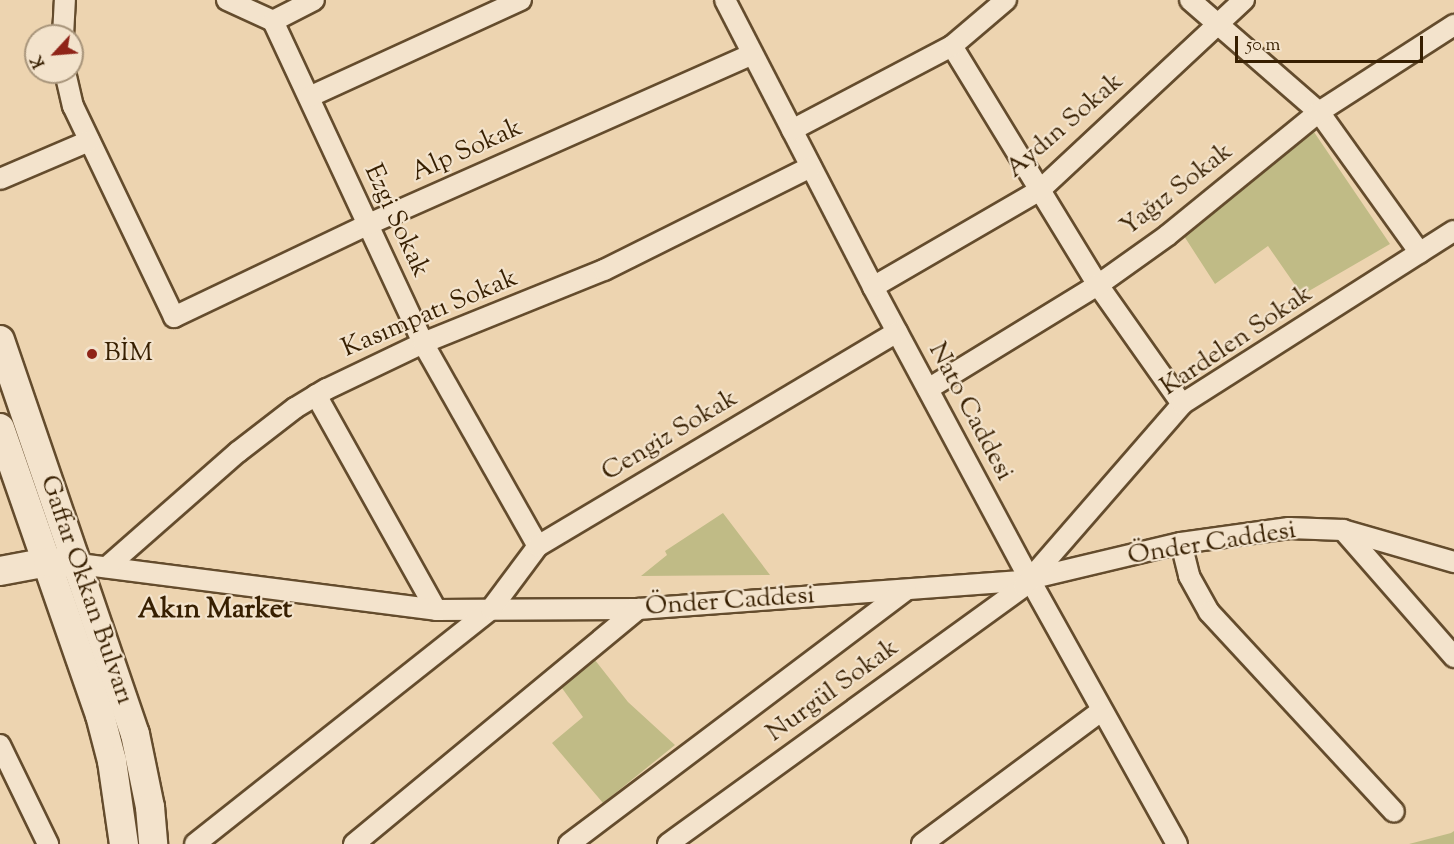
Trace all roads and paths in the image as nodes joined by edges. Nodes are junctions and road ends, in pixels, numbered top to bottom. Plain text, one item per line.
1 (65, 0) edge
2 (227, 0) edge
3 (314, 0) edge
4 (521, 0) edge
5 (1006, 0) edge
6 (1190, 0) edge
7 (1244, 0) edge
8 (726, 1) edge
9 (273, 21) junction
10 (1219, 23) junction
11 (64, 24) edge
12 (1454, 25) edge
13 (952, 46) junction
14 (752, 54) junction
15 (68, 84) edge
16 (309, 97) junction
17 (1319, 112) junction
18 (792, 130) junction
19 (89, 141) junction
20 (811, 167) junction
21 (0, 179) edge
22 (1040, 190) junction
23 (369, 224) junction
24 (1454, 231) edge
25 (1420, 253) junction
26 (1098, 285) junction
27 (873, 287) junction
28 (897, 332) junction
29 (0, 340) edge
30 (423, 343) junction
31 (928, 389) junction
32 (316, 395) junction
33 (1182, 404) junction
34 (0, 428) edge
35 (1343, 530) junction
36 (1181, 543) junction
37 (538, 546) junction
38 (48, 562) junction
39 (1454, 562) edge
40 (79, 564) junction
41 (107, 567) junction
42 (0, 571) edge
43 (1030, 580) junction
44 (906, 590) junction
45 (490, 609) junction
46 (638, 609) junction
47 (436, 610) junction
48 (1454, 657) edge
49 (1101, 711) junction
50 (0, 745) edge
51 (1394, 812) dead end
52 (48, 844) edge
53 (124, 844) edge
54 (153, 844) edge
55 (195, 844) edge
56 (354, 844) edge
57 (569, 844) edge
58 (668, 844) edge
59 (922, 844) edge
60 (1177, 844) edge

1 - 11 street
2 - 9 street
3 - 9 street
4 - 16 street
5 - 13 street
6 - 10 street
7 - 10 street, Aydın Sokak
8 - 14 street, Nato Caddesi
9 - 16 street, Ezgi Sokak
10 - 17 street
10 - 22 street, Aydın Sokak
12 - 17 street, Yağız Sokak
13 - 18 street
13 - 22 street
14 - 18 street, Nato Caddesi
14 - 23 street, Alp Sokak
15 - 19 street
16 - 23 street, Ezgi Sokak
17 - 25 street
17 - 26 street, Yağız Sokak
18 - 20 street, Nato Caddesi
19 - 21 street
19 - 23 street, Alp Sokak
20 - 27 street, Nato Caddesi
20 - 30 street, Kasımpatı Sokak
22 - 26 street
22 - 27 street, Aydın Sokak
23 - 30 street, Ezgi Sokak
24 - 25 street, Kardelen Sokak
25 - 33 street, Kardelen Sokak
26 - 31 street, Yağız Sokak
26 - 33 street
27 - 28 street, Nato Caddesi
28 - 31 street, Nato Caddesi
28 - 37 street, Cengiz Sokak
29 - 40 main road, Gaffar Okkan Bulvarı
30 - 32 street, Kasımpatı Sokak
30 - 37 street, Ezgi Sokak
31 - 43 street, Nato Caddesi
32 - 41 street, Kasımpatı Sokak
32 - 47 street
33 - 43 street, Kardelen Sokak
34 - 38 main road, Gaffar Okkan Bulvarı
35 - 36 street, Önder Caddesi
35 - 39 street, Önder Caddesi
35 - 48 street
36 - 43 street, Önder Caddesi
36 - 51 street
37 - 45 street, Cengiz Sokak
38 - 40 main road, Önder Caddesi
38 - 42 main road, Önder Caddesi
38 - 53 main road, Gaffar Okkan Bulvarı
40 - 41 street, Önder Caddesi
40 - 54 main road, Gaffar Okkan Bulvarı
41 - 47 street, Önder Caddesi
43 - 44 street, Önder Caddesi
43 - 49 street, Nato Caddesi
43 - 58 street, Nurgül Sokak
44 - 46 street, Önder Caddesi
44 - 57 street
45 - 46 street, Önder Caddesi
45 - 47 street, Önder Caddesi
45 - 55 street, Cengiz Sokak
46 - 56 street
49 - 59 street
49 - 60 street, Nato Caddesi
50 - 52 street

